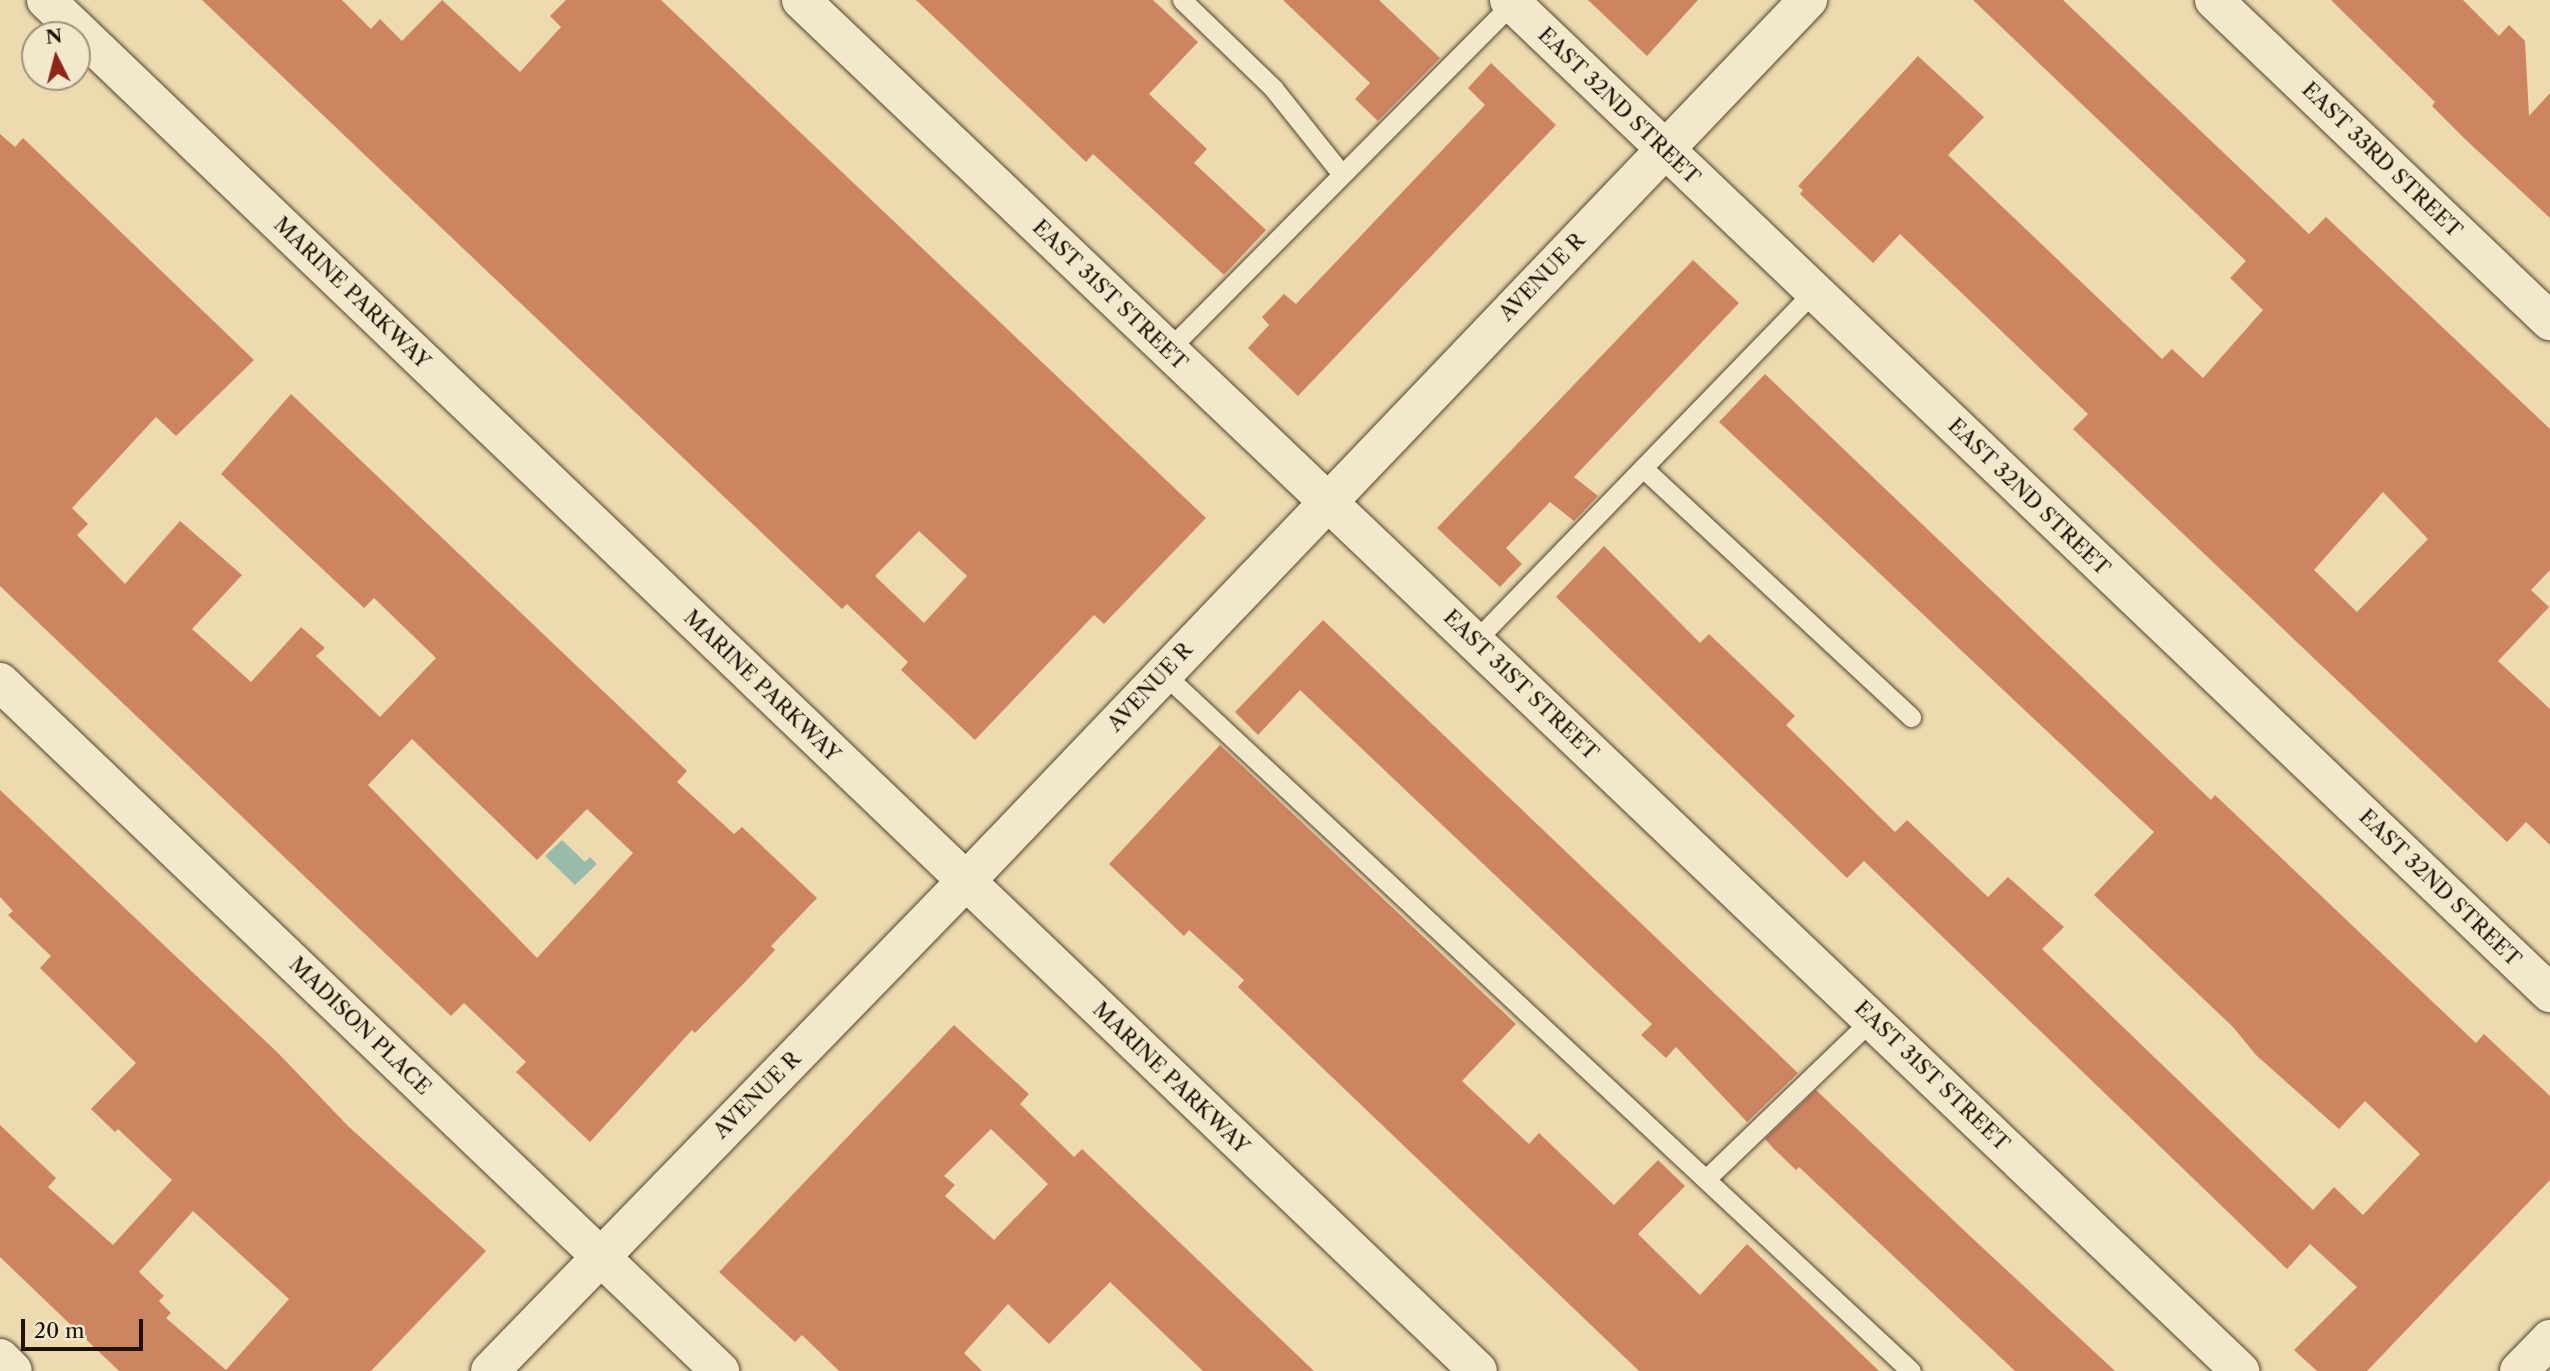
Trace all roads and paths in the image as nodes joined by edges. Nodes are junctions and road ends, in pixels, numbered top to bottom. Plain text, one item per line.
1 (46, 0) edge
2 (801, 0) edge
3 (1182, 0) edge
4 (1808, 0) edge
5 (2214, 0) edge
6 (1510, 2) edge
7 (1665, 150) junction
8 (1340, 172) junction
9 (1814, 292) junction
10 (2550, 321) edge
11 (1167, 351) junction
12 (1643, 468) junction
13 (1328, 501) junction
14 (1475, 641) junction
15 (1163, 673) junction
16 (0, 682) edge
17 (1912, 717) dead end
18 (966, 881) junction
19 (2550, 993) edge
20 (1872, 1019) junction
21 (1706, 1179) junction
22 (600, 1254) junction
23 (2550, 1339) edge
24 (0, 1358) edge
25 (13, 1371) edge
26 (490, 1371) edge
27 (720, 1371) edge
28 (1478, 1371) edge
29 (1911, 1371) edge
30 (2240, 1371) edge
31 (2519, 1371) edge

1 - 18 street, MARINE PARKWAY
2 - 11 street, EAST 31ST STREET
3 - 8 lane
4 - 7 street, AVENUE R
5 - 10 street, EAST 33RD STREET
6 - 7 street, EAST 32ND STREET
6 - 8 lane
7 - 9 street, EAST 32ND STREET
7 - 13 street, AVENUE R
8 - 11 lane
9 - 12 lane
9 - 19 street, EAST 32ND STREET
11 - 13 street, EAST 31ST STREET
12 - 14 lane
12 - 17 lane
13 - 14 street, EAST 31ST STREET
13 - 15 street, AVENUE R
14 - 20 street, EAST 31ST STREET
15 - 18 street, AVENUE R
15 - 21 lane
16 - 22 street, MADISON PLACE
18 - 22 street, AVENUE R
18 - 28 street, MARINE PARKWAY
20 - 21 lane
20 - 30 street, EAST 31ST STREET
21 - 29 lane
22 - 26 street, AVENUE R
22 - 27 street, MADISON PLACE
23 - 31 street
24 - 25 street

